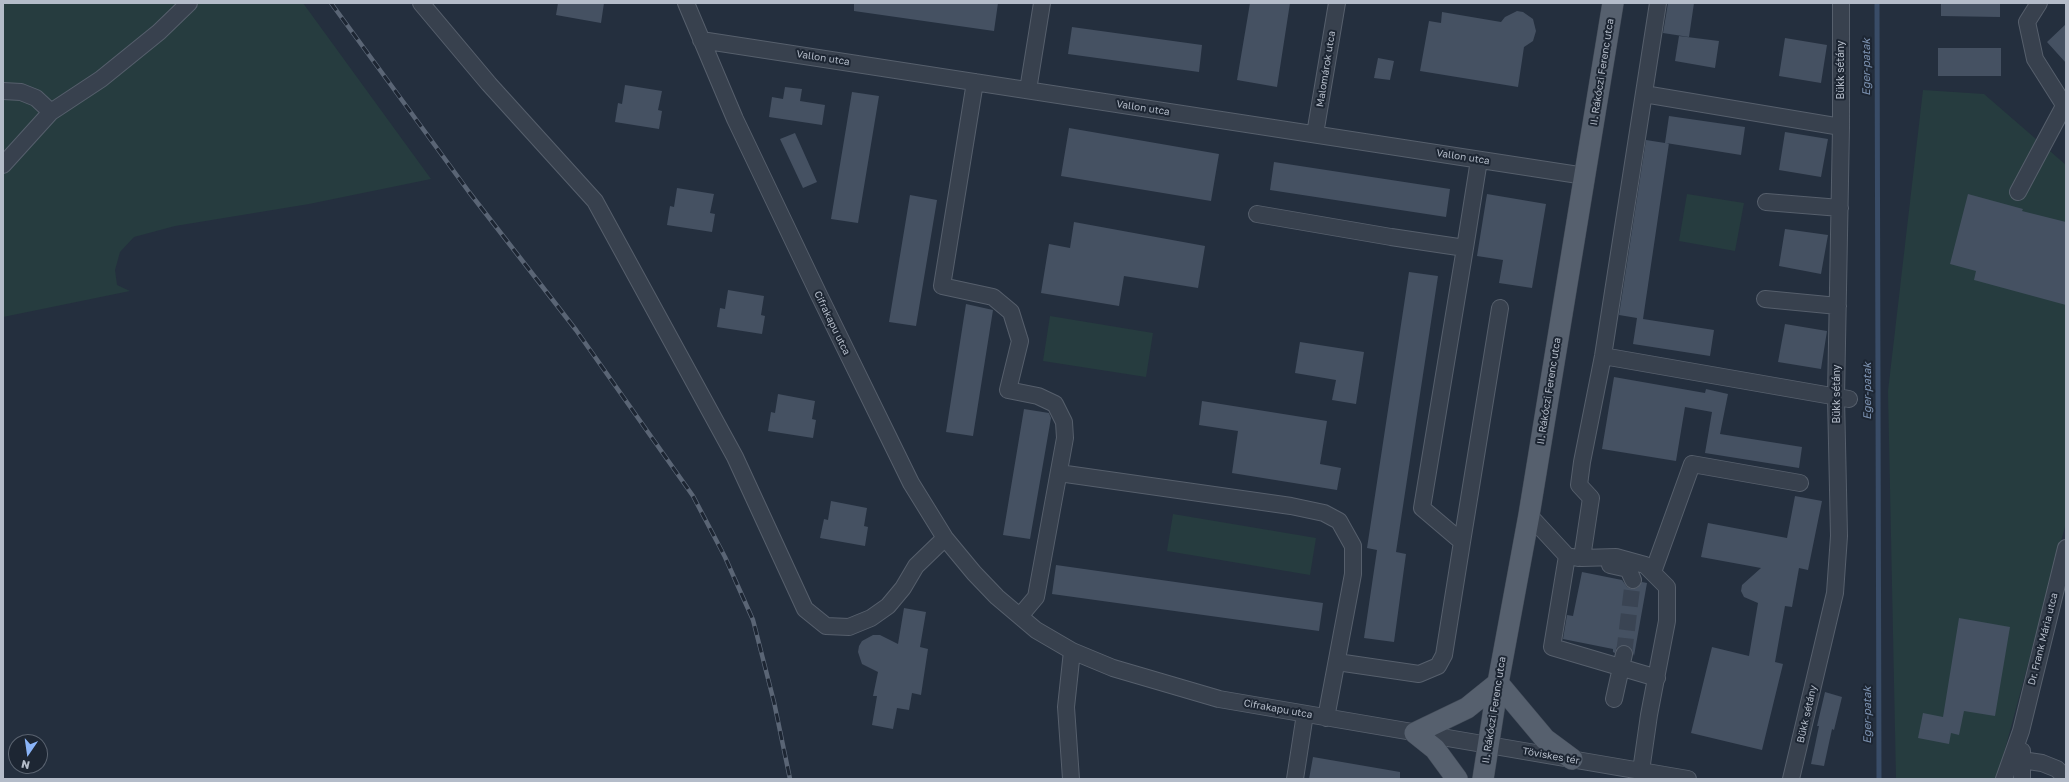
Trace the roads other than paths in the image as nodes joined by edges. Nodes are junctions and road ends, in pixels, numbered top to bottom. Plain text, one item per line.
1 (189, 3) edge
2 (421, 3) edge
3 (686, 3) edge
4 (1042, 3) edge
5 (1337, 3) edge
6 (1613, 3) edge
7 (1658, 3) edge
8 (1841, 3) edge
9 (2039, 3) edge
10 (701, 40) junction
11 (975, 82) junction
12 (1028, 90) junction
13 (3, 91) edge
14 (1644, 94) junction
15 (2065, 107) edge
16 (51, 112) junction
17 (1841, 127) junction
18 (1315, 134) junction
19 (1479, 160) junction
20 (3, 165) edge
21 (1585, 176) junction
22 (2018, 192) dead end
23 (1766, 202) dead end
24 (1840, 208) junction
25 (1257, 214) dead end
26 (1465, 248) junction
27 (1765, 299) dead end
28 (1838, 306) junction
29 (1500, 308) dead end
30 (1603, 356) junction
31 (1842, 398) junction
32 (1060, 473) junction
33 (1800, 482) dead end
34 (1529, 516) junction
35 (945, 538) junction
36 (1462, 542) junction
37 (2066, 548) edge
38 (1574, 557) junction
39 (1653, 572) junction
40 (1633, 580) dead end
41 (1020, 616) junction
42 (1072, 651) junction
43 (1622, 661) junction
44 (1337, 662) junction
45 (1657, 678) junction
46 (1498, 683) junction
47 (1614, 698) dead end
48 (1305, 714) junction
49 (1326, 718) junction
50 (2021, 731) junction
51 (1415, 733) junction
52 (1489, 745) junction
53 (1572, 759) junction
54 (2022, 760) junction
55 (1641, 771) junction
56 (1612, 773) edge
57 (2066, 778) edge
58 (1071, 779) edge
59 (1295, 779) edge
60 (1457, 779) edge
61 (1483, 779) edge
62 (1688, 779) edge
63 (1791, 779) edge
64 (2004, 779) edge
65 (2022, 779) edge

1 - 16 street
2 - 35 street
3 - 10 street, Cifrakapu utca
4 - 12 street
5 - 18 street, Malomárok utca
6 - 21 main road, II. Rákóczi Ferenc utca
7 - 14 street
8 - 17 street, Bükk sétány
9 - 15 street
10 - 11 street, Vallon utca
10 - 35 street, Cifrakapu utca
11 - 12 street, Vallon utca
11 - 32 street
12 - 18 street, Vallon utca
13 - 16 street
14 - 17 street
14 - 30 street
15 - 22 street
16 - 20 street
17 - 24 street, Bükk sétány
18 - 19 street, Vallon utca
19 - 21 street, Vallon utca
19 - 26 street
21 - 34 main road, II. Rákóczi Ferenc utca
23 - 24 street
24 - 28 street, Bükk sétány
25 - 26 street
26 - 36 street
27 - 28 street
28 - 31 street, Bükk sétány
29 - 36 street
30 - 31 street
30 - 38 street
31 - 63 street, Bükk sétány
32 - 41 street
32 - 44 street
33 - 39 street
34 - 38 street
34 - 46 main road, II. Rákóczi Ferenc utca
35 - 41 street, Cifrakapu utca
36 - 44 street
37 - 50 street, Dr. Frank Mária utca
38 - 39 street
38 - 40 street
38 - 43 street
39 - 45 street
41 - 42 street, Cifrakapu utca
42 - 48 street, Cifrakapu utca
42 - 58 street
43 - 45 street
43 - 47 street
44 - 49 street
45 - 55 street
46 - 51 main road
46 - 52 main road, II. Rákóczi Ferenc utca
46 - 53 main road
48 - 49 street, Cifrakapu utca
48 - 59 street
49 - 51 street, Cifrakapu utca
50 - 54 street
50 - 64 street
51 - 52 street, Cifrakapu utca
51 - 60 main road
52 - 53 street, Töviskes tér
52 - 61 main road, II. Rákóczi Ferenc utca
53 - 56 street, Töviskes tér
54 - 57 street
54 - 65 street
55 - 56 street, Töviskes tér
55 - 62 street, Töviskes tér

